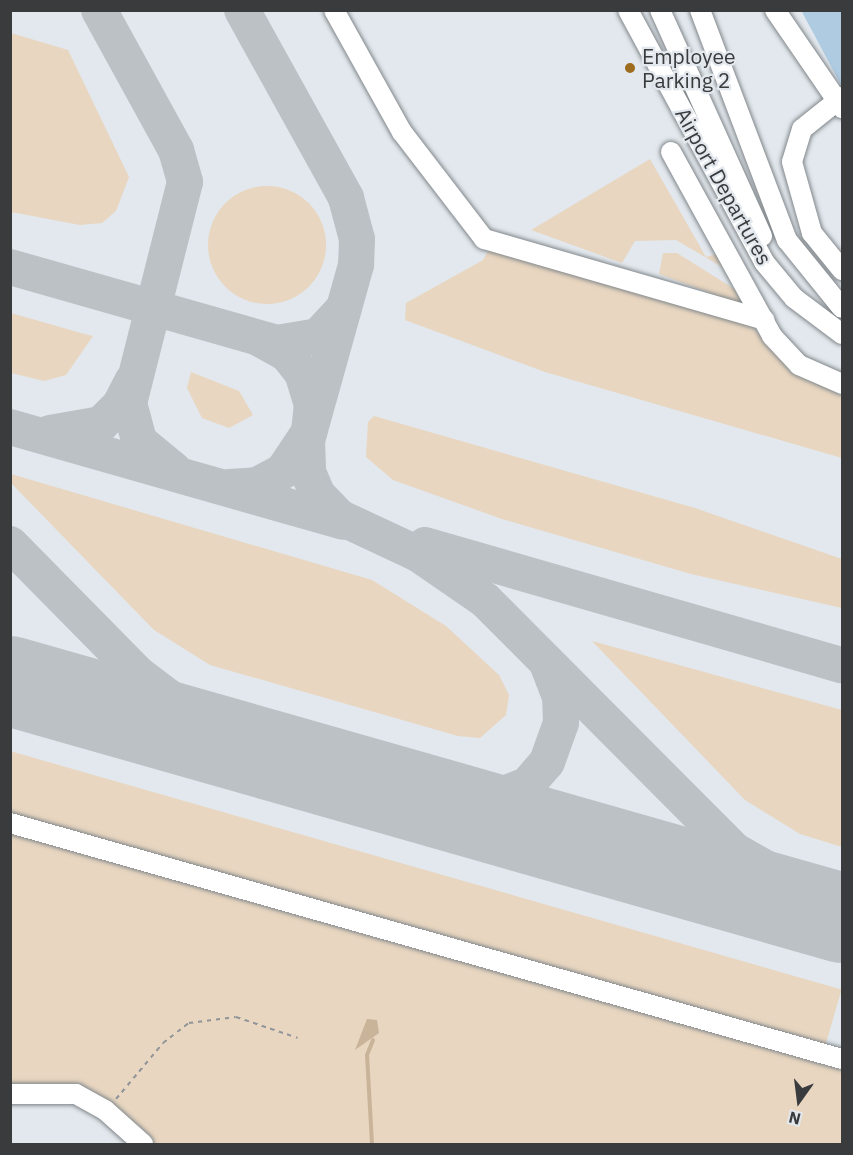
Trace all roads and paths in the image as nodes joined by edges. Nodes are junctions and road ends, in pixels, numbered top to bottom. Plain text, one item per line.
1 (334, 10) edge
2 (628, 10) edge
3 (660, 10) edge
4 (700, 10) edge
5 (776, 10) edge
6 (841, 101) edge
7 (671, 152) dead end
8 (843, 270) edge
9 (843, 308) edge
10 (819, 316) junction
11 (765, 320) junction
12 (843, 334) edge
13 (843, 384) edge
14 (10, 823) edge
15 (298, 1038) dead end
16 (843, 1059) edge
17 (10, 1094) edge
18 (105, 1110) junction
19 (143, 1144) edge

1 - 11 street
2 - 10 street, Airport Departures
3 - 10 street
4 - 9 street
5 - 6 street
6 - 8 street
7 - 11 street
10 - 12 street, Airport Departures
11 - 13 street
14 - 16 street
15 - 18 path
17 - 18 street
18 - 19 street

